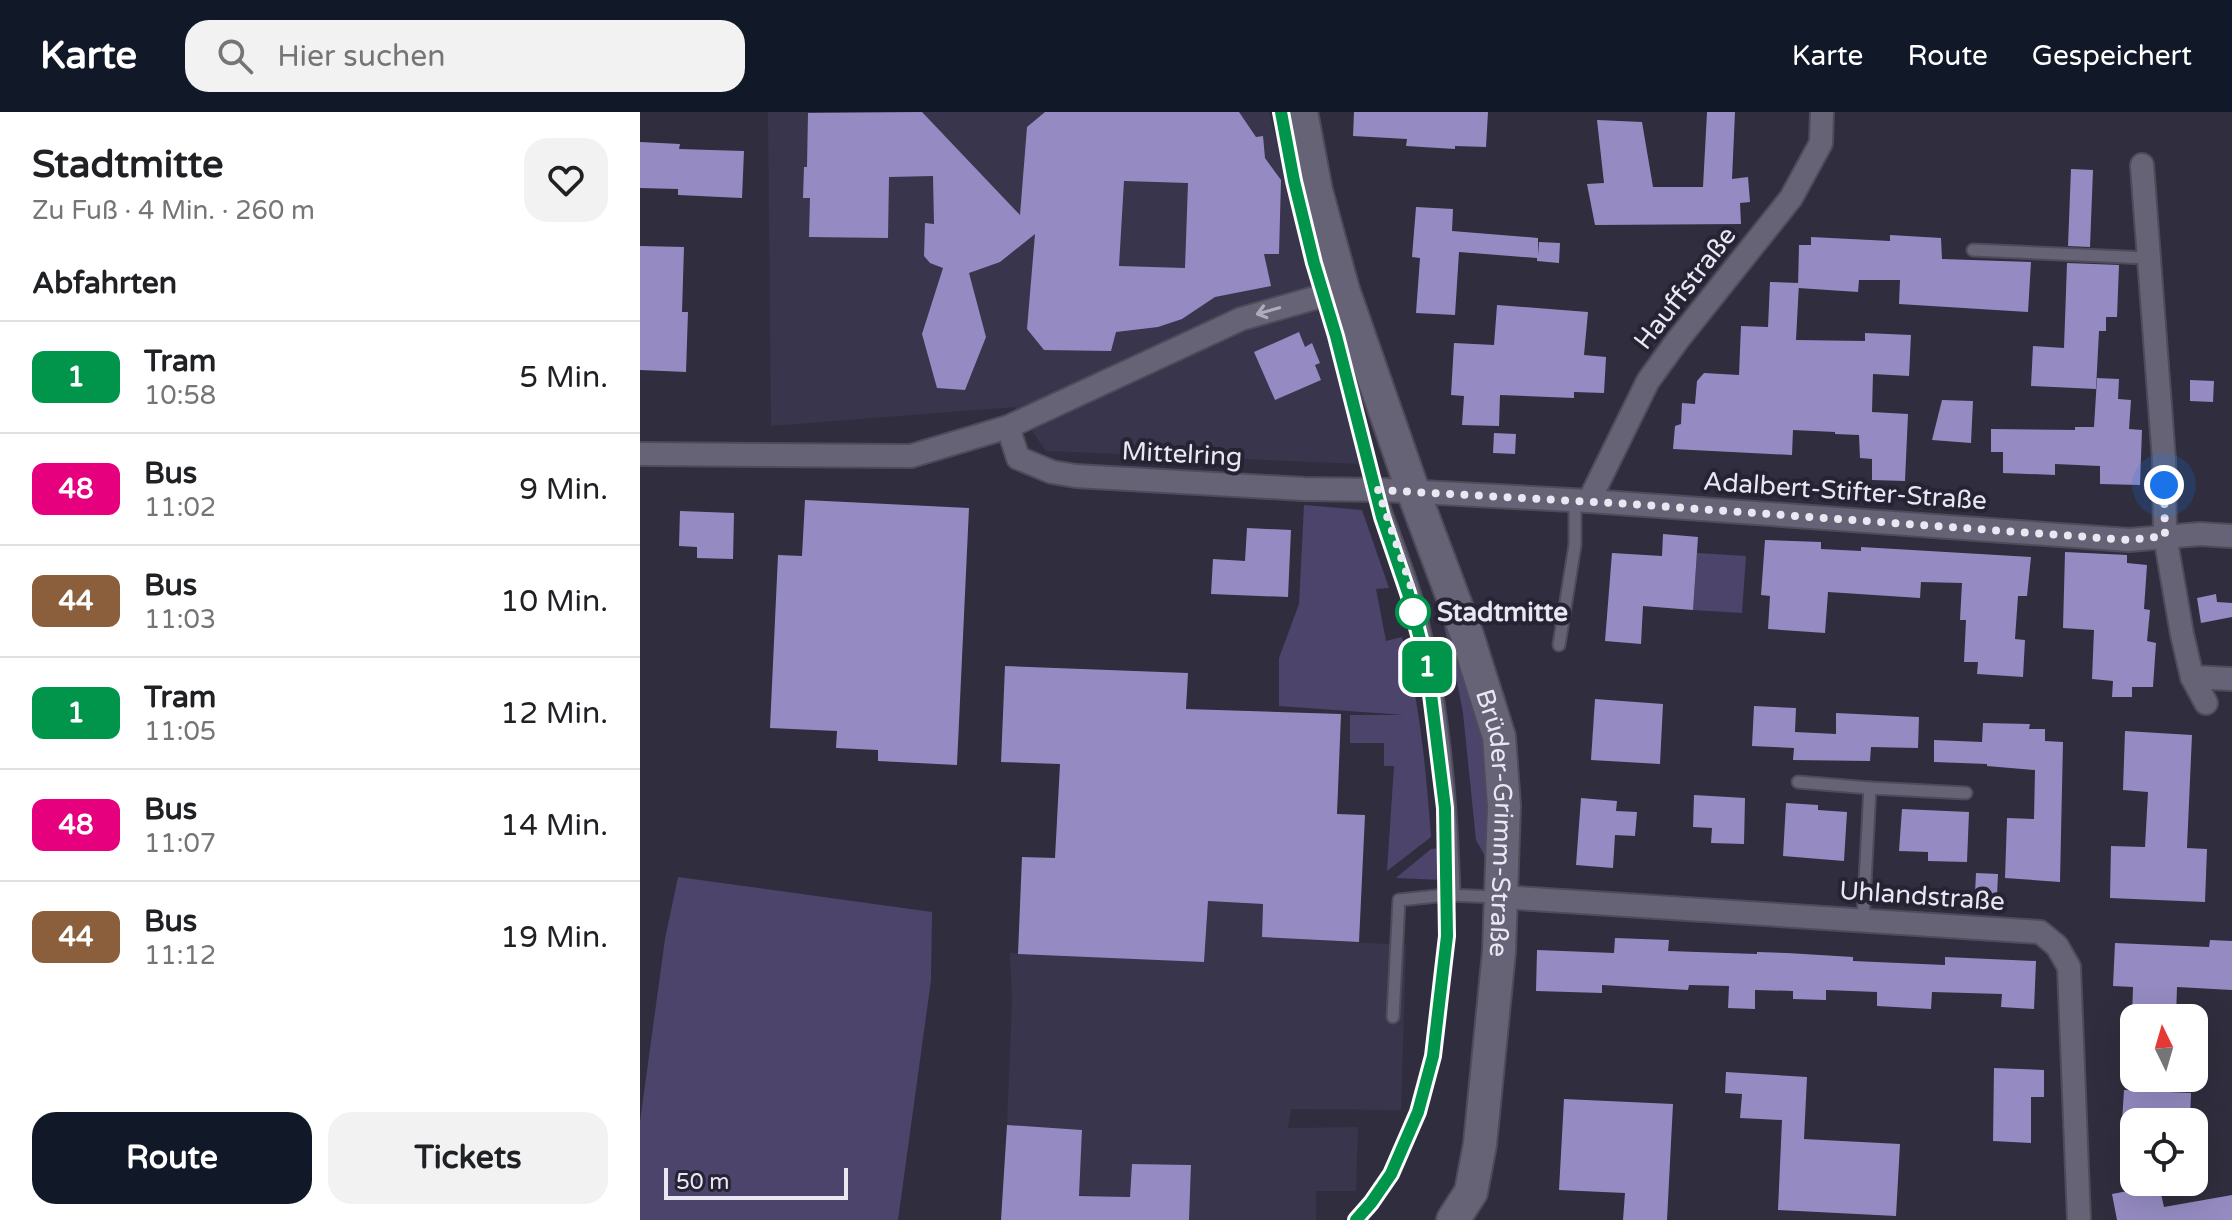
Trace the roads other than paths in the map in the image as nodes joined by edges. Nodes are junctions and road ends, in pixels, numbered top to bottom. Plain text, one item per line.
1 (1301, 112) edge
2 (1822, 112) edge
3 (2142, 165) dead end
4 (1973, 250) dead end
5 (2147, 258) junction
6 (1343, 290) junction
7 (1008, 427) junction
8 (640, 454) edge
9 (1378, 490) junction
10 (1413, 491) junction
11 (1582, 501) junction
12 (2216, 535) edge
13 (2165, 536) junction
14 (1559, 645) dead end
15 (2192, 677) junction
16 (2232, 679) edge
17 (2206, 703) dead end
18 (1798, 782) dead end
19 (1870, 788) junction
20 (1966, 793) dead end
21 (1454, 895) junction
22 (1502, 897) junction
23 (1863, 920) junction
24 (1393, 1017) dead end
25 (1453, 1220) edge
26 (2079, 1220) edge

1 - 6 street, Brüder-Grimm-Straße
2 - 11 street, Hauffstraße
3 - 5 street
4 - 5 lane
5 - 13 street
6 -> 7 street
6 - 10 street, Brüder-Grimm-Straße
7 - 8 street
7 - 9 street, Mittelring
9 - 10 street, Adalbert-Stifter-Straße
9 - 21 lane
10 - 11 street, Adalbert-Stifter-Straße
10 - 22 street, Brüder-Grimm-Straße
11 - 13 street, Adalbert-Stifter-Straße
11 - 14 lane
12 - 13 street, Adalbert-Stifter-Straße
13 - 15 street
15 - 16 street
15 - 17 street
18 - 19 lane
19 - 20 lane
19 - 23 lane
21 - 22 lane
21 - 24 lane
22 - 23 street, Uhlandstraße
22 - 25 street, Brüder-Grimm-Straße
23 - 26 street, Uhlandstraße

